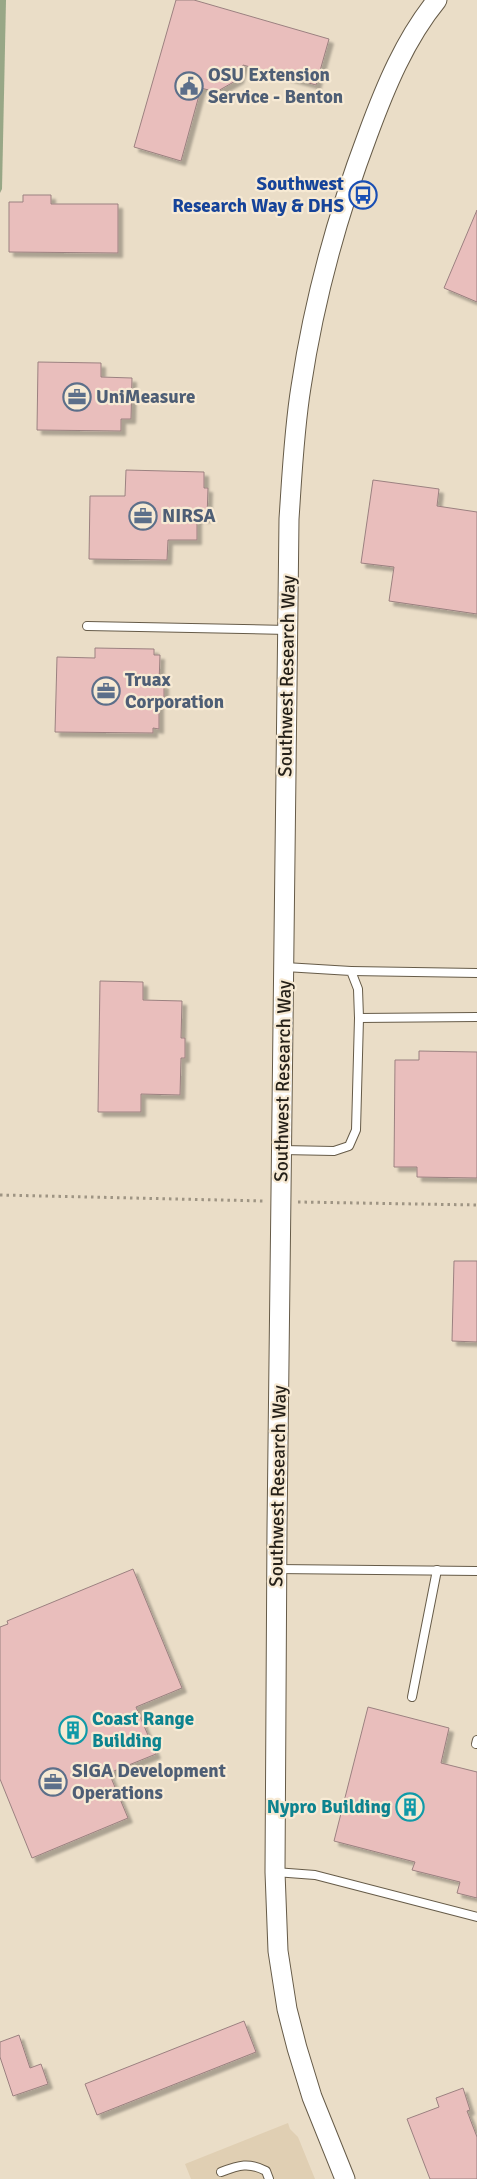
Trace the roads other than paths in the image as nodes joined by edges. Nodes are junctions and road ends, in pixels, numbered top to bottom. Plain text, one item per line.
1 (437, 0) edge
2 (88, 626) dead end
3 (288, 630) junction
4 (285, 967) junction
5 (351, 971) junction
6 (477, 973) edge
7 (477, 1017) edge
8 (359, 1018) junction
9 (282, 1150) junction
10 (276, 1570) junction
11 (437, 1570) junction
12 (477, 1571) edge
13 (412, 1697) dead end
14 (275, 1872) junction
15 (477, 1917) edge
16 (221, 2172) dead end
17 (269, 2179) edge
18 (344, 2179) edge

1 - 3 street, Southwest Research Way
2 - 3 lane
3 - 4 street, Southwest Research Way
4 - 5 lane
4 - 9 street, Southwest Research Way
5 - 6 lane
5 - 8 lane
7 - 8 lane
8 - 9 lane
9 - 10 street, Southwest Research Way
10 - 11 lane
10 - 14 street, Southwest Research Way
11 - 12 lane
11 - 13 lane
14 - 15 lane
14 - 18 street, Southwest Research Way
16 - 17 lane

